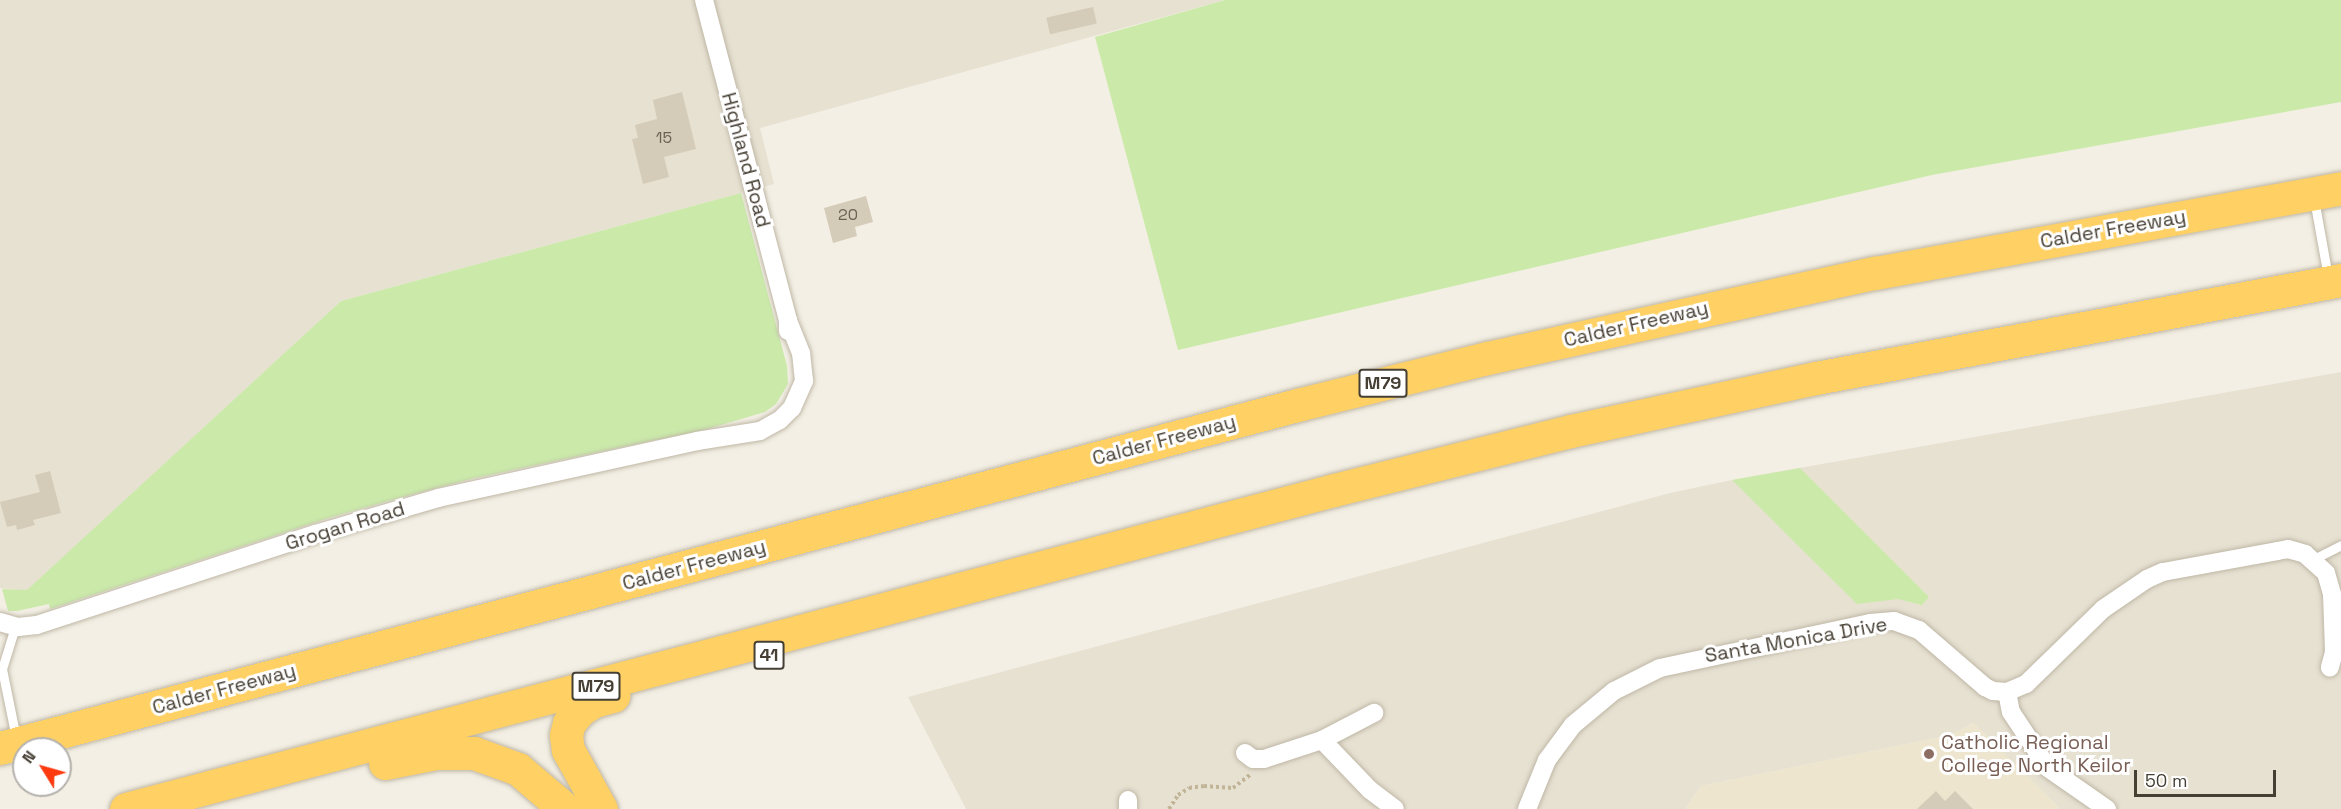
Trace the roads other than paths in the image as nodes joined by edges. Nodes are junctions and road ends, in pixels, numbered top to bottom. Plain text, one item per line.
1 (704, 0) edge
2 (2327, 190) edge
3 (2335, 281) edge
4 (790, 402) joint
5 (2341, 544) edge
6 (2314, 559) junction
7 (1065, 563) junction
8 (8, 624) edge
9 (2329, 670) edge
10 (2007, 692) junction
11 (1374, 713) dead end
12 (1322, 740) junction
13 (9, 745) edge
14 (1249, 756) road end
15 (126, 809) edge
16 (204, 809) edge
17 (565, 809) edge
18 (601, 809) edge
19 (1395, 809) edge
20 (1527, 809) edge
21 (2107, 809) edge

1 - 4 street, Highland Road
2 - 3 lane
2 - 13 highway, Calder Freeway / M79
3 - 7 highway, M79
4 - 8 street, Grogan Road
5 - 6 lane
6 - 9 street
6 - 10 street
7 - 15 highway, M79
7 - 18 highway, 41
8 - 13 lane
10 - 20 street, Santa Monica Drive
10 - 21 street
11 - 12 street
12 - 14 street
12 - 19 street
16 - 17 highway

